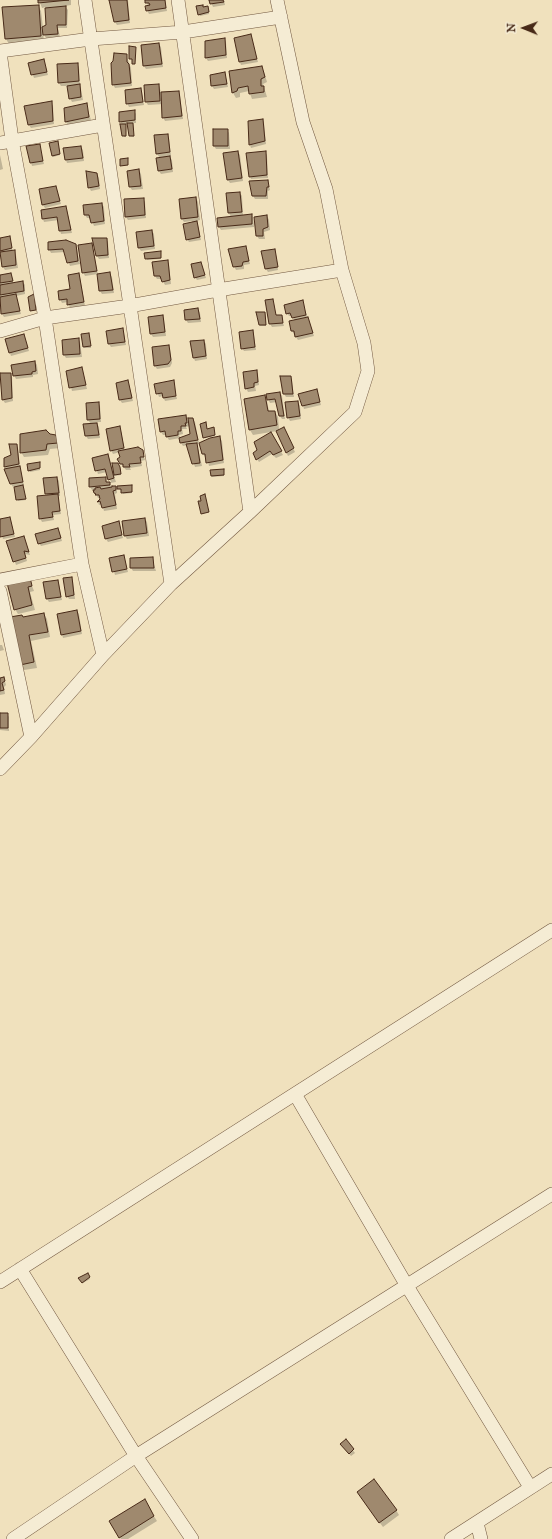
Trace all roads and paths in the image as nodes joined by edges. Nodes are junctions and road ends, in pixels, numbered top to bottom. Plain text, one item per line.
1 (85, 0) edge
2 (178, 0) edge
3 (277, 0) edge
4 (281, 17) junction
5 (183, 32) junction
6 (91, 39) junction
7 (0, 52) edge
8 (103, 124) junction
9 (6, 141) edge
10 (342, 270) junction
11 (218, 290) junction
12 (129, 306) junction
13 (45, 318) junction
14 (0, 331) edge
15 (250, 512) junction
16 (82, 564) junction
17 (0, 580) edge
18 (172, 584) junction
19 (0, 591) edge
20 (102, 655) junction
21 (31, 737) junction
22 (0, 769) edge
23 (552, 930) edge
24 (295, 1094) junction
25 (552, 1194) edge
26 (20, 1269) junction
27 (0, 1282) edge
28 (407, 1286) junction
29 (136, 1456) junction
30 (552, 1474) edge
31 (530, 1487) junction
32 (477, 1523) junction
33 (13, 1539) edge
34 (192, 1539) edge
35 (451, 1539) edge
36 (481, 1539) edge

1 - 6 street
2 - 5 street
3 - 4 street
4 - 5 street
4 - 10 street
5 - 6 street
5 - 11 street
6 - 7 street
6 - 8 street
7 - 9 street
8 - 9 street
8 - 12 street
9 - 13 street
10 - 11 street
10 - 15 street
11 - 12 street
11 - 15 street
12 - 13 street
12 - 18 street
13 - 14 street
13 - 16 street
15 - 18 street
16 - 17 street
16 - 20 street
18 - 20 street
19 - 21 street
20 - 21 street
21 - 22 street
23 - 24 street
24 - 26 street
24 - 28 street
25 - 28 street
26 - 27 street
26 - 29 street
28 - 29 street
28 - 31 street
29 - 33 street
29 - 34 street
30 - 31 street
31 - 32 street
32 - 35 street
32 - 36 street

